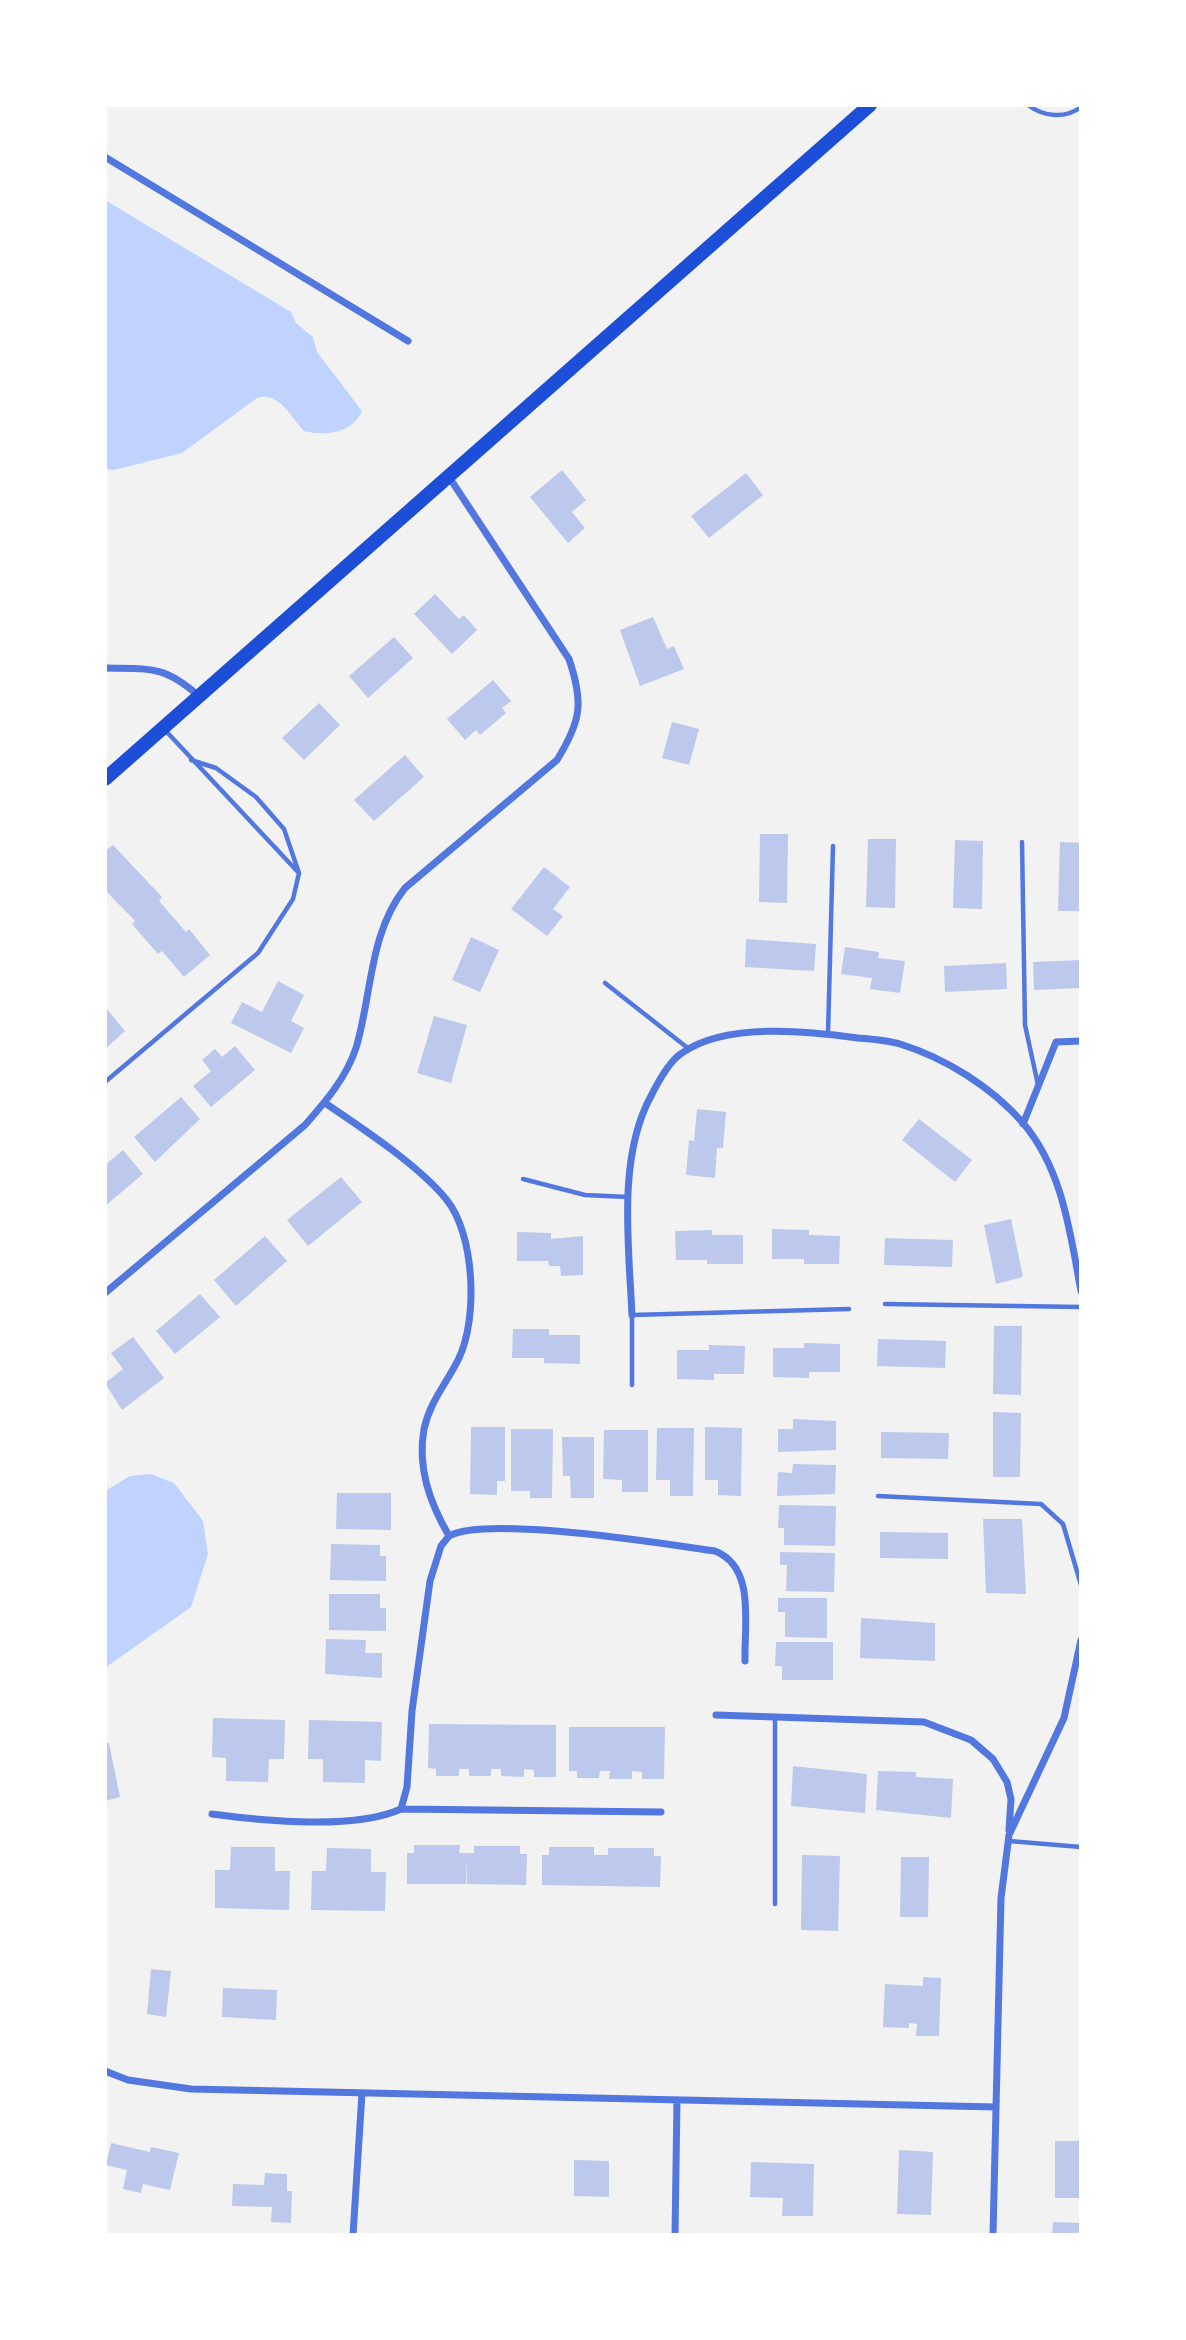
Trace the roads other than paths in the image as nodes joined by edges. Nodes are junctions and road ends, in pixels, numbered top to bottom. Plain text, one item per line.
1 (870, 105) edge
2 (1028, 105) edge
3 (1081, 107) edge
4 (105, 157) edge
5 (408, 341) dead end
6 (448, 476) junction
7 (105, 668) edge
8 (200, 697) junction
9 (164, 729) junction
10 (191, 760) junction
11 (105, 779) edge
12 (1022, 842) dead end
13 (833, 846) dead end
14 (299, 873) junction
15 (605, 983) dead end
16 (828, 1034) junction
17 (1081, 1041) edge
18 (690, 1049) junction
19 (105, 1082) edge
20 (1039, 1089) junction
21 (325, 1102) junction
22 (1023, 1124) junction
23 (523, 1179) dead end
24 (628, 1198) junction
25 (1080, 1278) edge
26 (1081, 1291) edge
27 (105, 1293) edge
28 (885, 1304) dead end
29 (1081, 1307) edge
30 (849, 1309) dead end
31 (632, 1315) junction
32 (632, 1385) dead end
33 (878, 1496) dead end
34 (449, 1536) junction
35 (1081, 1585) edge
36 (1081, 1640) edge
37 (1080, 1650) edge
38 (744, 1661) dead end
39 (716, 1715) dead end
40 (775, 1716) junction
41 (401, 1809) junction
42 (661, 1812) dead end
43 (212, 1814) dead end
44 (1009, 1838) junction
45 (1081, 1847) edge
46 (775, 1904) dead end
47 (105, 2070) edge
48 (362, 2093) junction
49 (677, 2100) junction
50 (995, 2107) junction
51 (353, 2235) edge
52 (675, 2235) edge
53 (993, 2235) edge

1 - 6 main road
2 - 3 lane
4 - 5 street
6 - 8 main road
6 - 21 street
7 - 8 street
8 - 9 main road
9 - 10 lane
9 - 11 main road
10 - 14 lane
10 - 14 lane
12 - 20 lane
13 - 16 lane
14 - 19 lane
15 - 18 lane
16 - 18 street
16 - 22 street
17 - 20 street
18 - 24 street
20 - 22 street
21 - 27 street
21 - 34 street
22 - 25 street
23 - 24 lane
24 - 31 street
25 - 26 street
28 - 29 lane
30 - 31 lane
31 - 32 lane
33 - 35 lane
34 - 38 street
34 - 41 street
36 - 37 street
37 - 44 street
39 - 40 street
40 - 44 street
40 - 46 lane
41 - 42 street
41 - 43 street
44 - 45 lane
44 - 50 street
47 - 48 street
48 - 49 street
48 - 51 street
49 - 50 street
49 - 52 street
50 - 53 street

